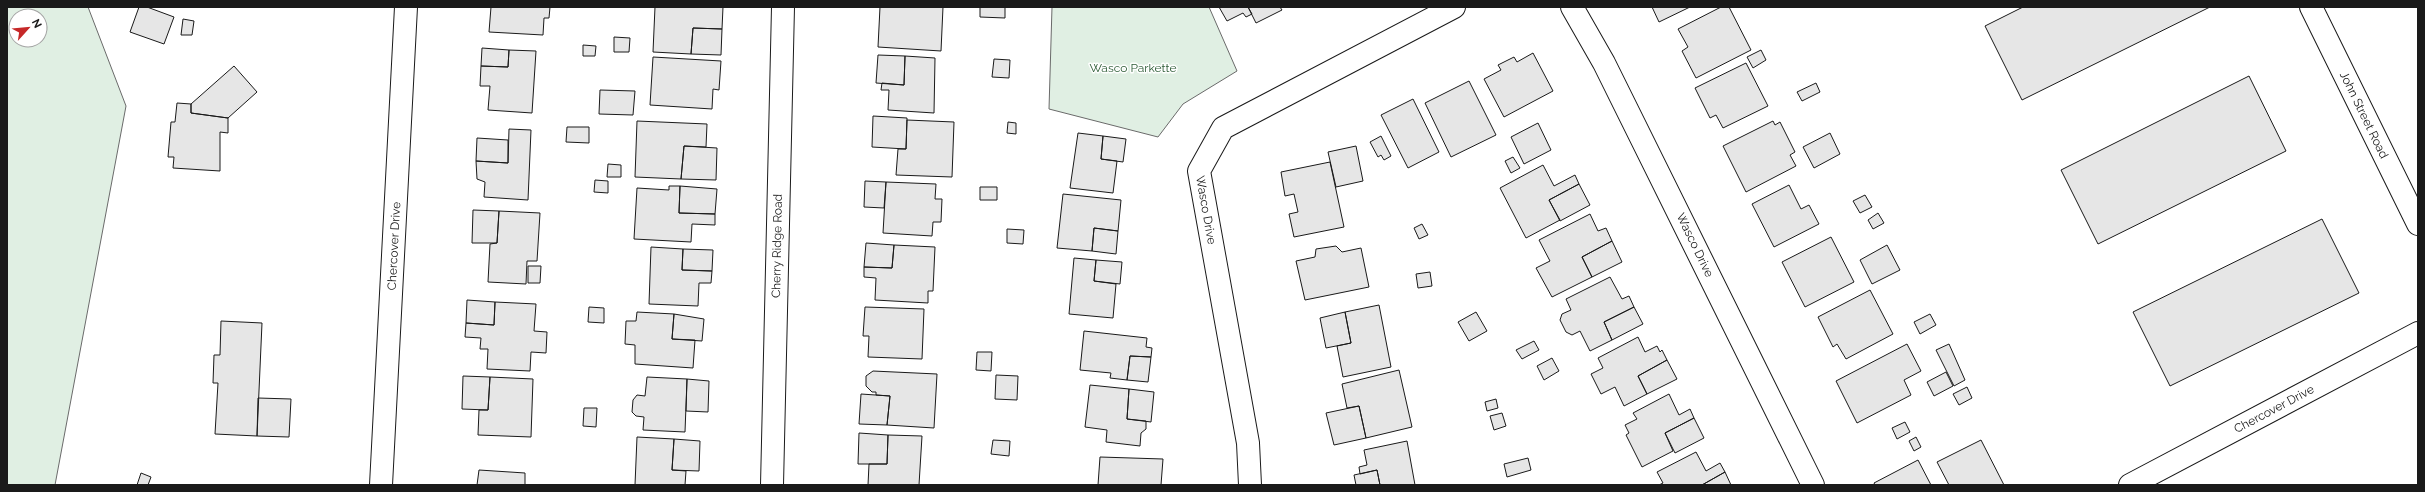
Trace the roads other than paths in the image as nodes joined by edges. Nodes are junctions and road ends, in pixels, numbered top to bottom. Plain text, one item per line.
1 (406, 7) edge
2 (783, 7) edge
3 (1454, 7) edge
4 (1572, 7) edge
5 (2311, 7) edge
6 (2418, 224) edge
7 (2418, 333) edge
8 (381, 485) edge
9 (772, 485) edge
10 (1250, 485) edge
11 (1813, 485) edge
12 (2130, 485) edge

1 - 8 street, Chercover Drive
2 - 9 street, Cherry Ridge Road
3 - 10 street, Wasco Drive
4 - 11 street, Wasco Drive
5 - 6 street, John Street Road
7 - 12 street, Chercover Drive

